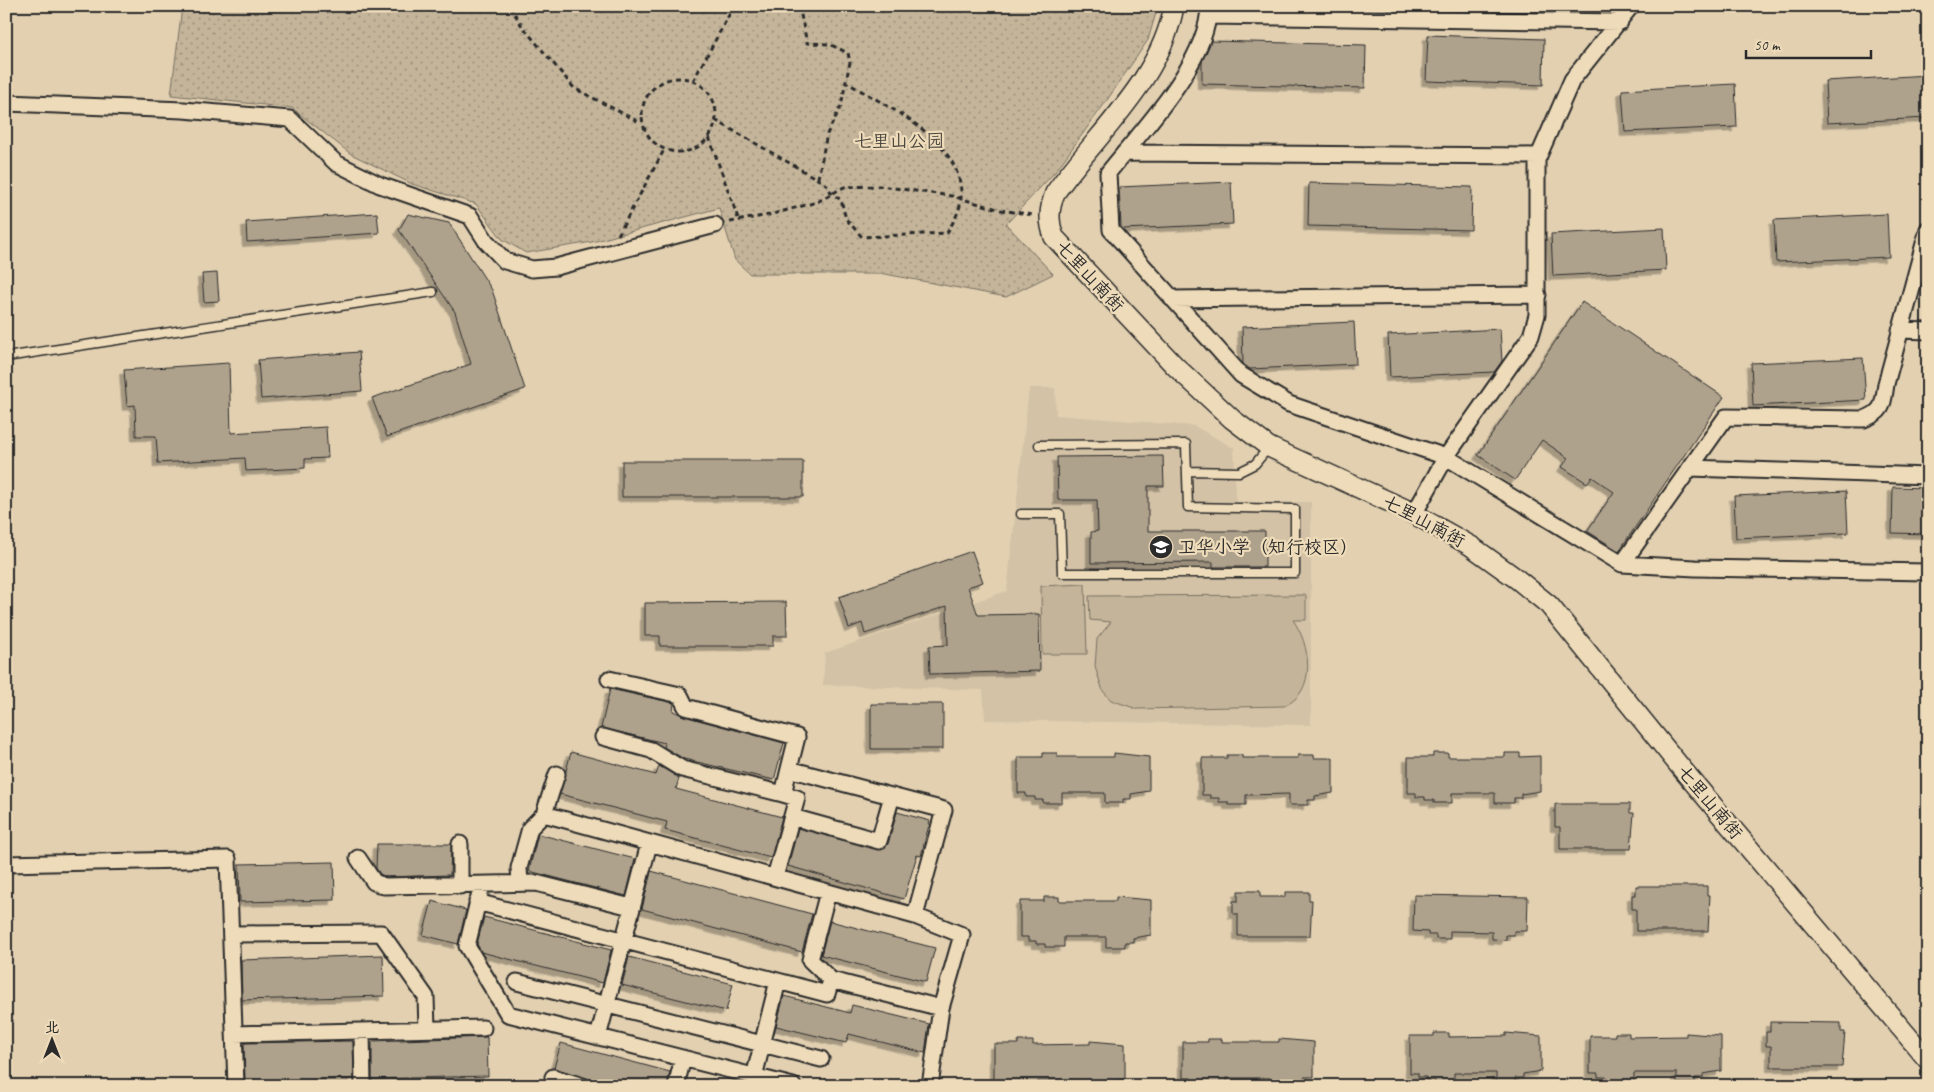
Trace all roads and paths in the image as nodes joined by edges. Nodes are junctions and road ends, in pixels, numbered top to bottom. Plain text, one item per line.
1 (510, 6) edge
2 (734, 6) edge
3 (799, 6) edge
4 (1174, 6) edge
5 (1631, 6) edge
6 (1209, 11) edge
7 (1620, 22) junction
8 (693, 81) junction
9 (846, 82) junction
10 (6, 103) edge
11 (715, 120) junction
12 (641, 123) junction
13 (709, 138) junction
14 (664, 150) junction
15 (1124, 153) junction
16 (1539, 156) junction
17 (818, 178) junction
18 (832, 194) junction
19 (961, 199) junction
20 (1049, 215) junction
21 (739, 221) junction
22 (715, 225) joint
23 (1928, 229) edge
24 (608, 254) junction
25 (433, 292) dead end
26 (1538, 295) junction
27 (1172, 299) junction
28 (1900, 330) junction
29 (1928, 331) edge
30 (6, 357) edge
31 (1039, 445) dead end
32 (1269, 447) junction
33 (1446, 458) junction
34 (1690, 468) junction
35 (1187, 471) junction
36 (1928, 476) edge
37 (1021, 514) dead end
38 (1414, 514) junction
39 (1622, 564) junction
40 (1928, 572) edge
41 (609, 679) dead end
42 (603, 737) dead end
43 (789, 769) junction
44 (557, 774) dead end
45 (783, 794) junction
46 (892, 796) junction
47 (544, 814) junction
48 (792, 817) junction
49 (460, 844) dead end
50 (649, 844) junction
51 (358, 858) dead end
52 (6, 864) edge
53 (775, 877) junction
54 (520, 884) junction
55 (482, 885) junction
56 (460, 886) junction
57 (828, 892) junction
58 (477, 902) junction
59 (631, 907) junction
60 (914, 916) junction
61 (231, 934) junction
62 (622, 940) junction
63 (831, 980) junction
64 (778, 981) junction
65 (517, 982) dead end
66 (606, 1004) junction
67 (941, 1008) junction
68 (483, 1028) dead end
69 (427, 1029) junction
70 (362, 1031) junction
71 (234, 1034) junction
72 (598, 1037) junction
73 (762, 1044) junction
74 (682, 1058) junction
75 (821, 1059) dead end
76 (1928, 1060) edge
77 (552, 1076) dead end
78 (754, 1076) junction
79 (775, 1084) edge
80 (236, 1086) edge
81 (363, 1086) edge
82 (582, 1086) edge
83 (676, 1086) edge
84 (793, 1086) edge
85 (930, 1086) edge

1 - 12 path
2 - 8 path
3 - 9 path
4 - 20 street
5 - 7 street
6 - 7 street
6 - 15 street
7 - 16 street
8 - 11 path
8 - 12 path
9 - 17 path
9 - 19 path
10 - 24 street
11 - 13 path
11 - 17 path
12 - 14 path
13 - 14 path
13 - 21 path
14 - 24 path
15 - 16 street
15 - 27 street
16 - 26 street
17 - 18 path
18 - 19 path
18 - 19 path
18 - 21 path
19 - 20 path
20 - 32 street, 七里山南街
21 - 22 path
22 - 24 street
23 - 28 street
25 - 30 lane
26 - 27 street
26 - 33 street
27 - 33 street
28 - 29 street
28 - 34 street
31 - 35 lane
32 - 35 lane
32 - 38 street, 七里山南街
33 - 38 street
33 - 39 street
34 - 36 street
34 - 39 street
35 - 37 lane
38 - 76 street, 七里山南街
39 - 40 street
41 - 43 street
42 - 45 street
43 - 45 street
43 - 46 street
44 - 47 street
45 - 48 street
46 - 48 street
46 - 60 street
47 - 50 street
47 - 54 street
48 - 53 street
49 - 56 street
50 - 53 street
50 - 59 street
51 - 56 street
52 - 61 street
53 - 57 street
54 - 55 street
54 - 59 street
55 - 56 street
55 - 58 street
57 - 60 street
57 - 63 street
58 - 62 street
58 - 72 street
59 - 62 street
60 - 67 street
61 - 69 street
61 - 71 street
62 - 64 street
62 - 66 street
63 - 64 street
63 - 67 street
64 - 73 street
65 - 66 street
66 - 72 street
66 - 73 street
67 - 85 street
68 - 69 street
69 - 70 street
70 - 71 street
70 - 81 street
71 - 80 street
72 - 74 street
73 - 75 street
73 - 78 street
74 - 78 street
74 - 83 street
77 - 82 street
78 - 79 street
79 - 84 street

